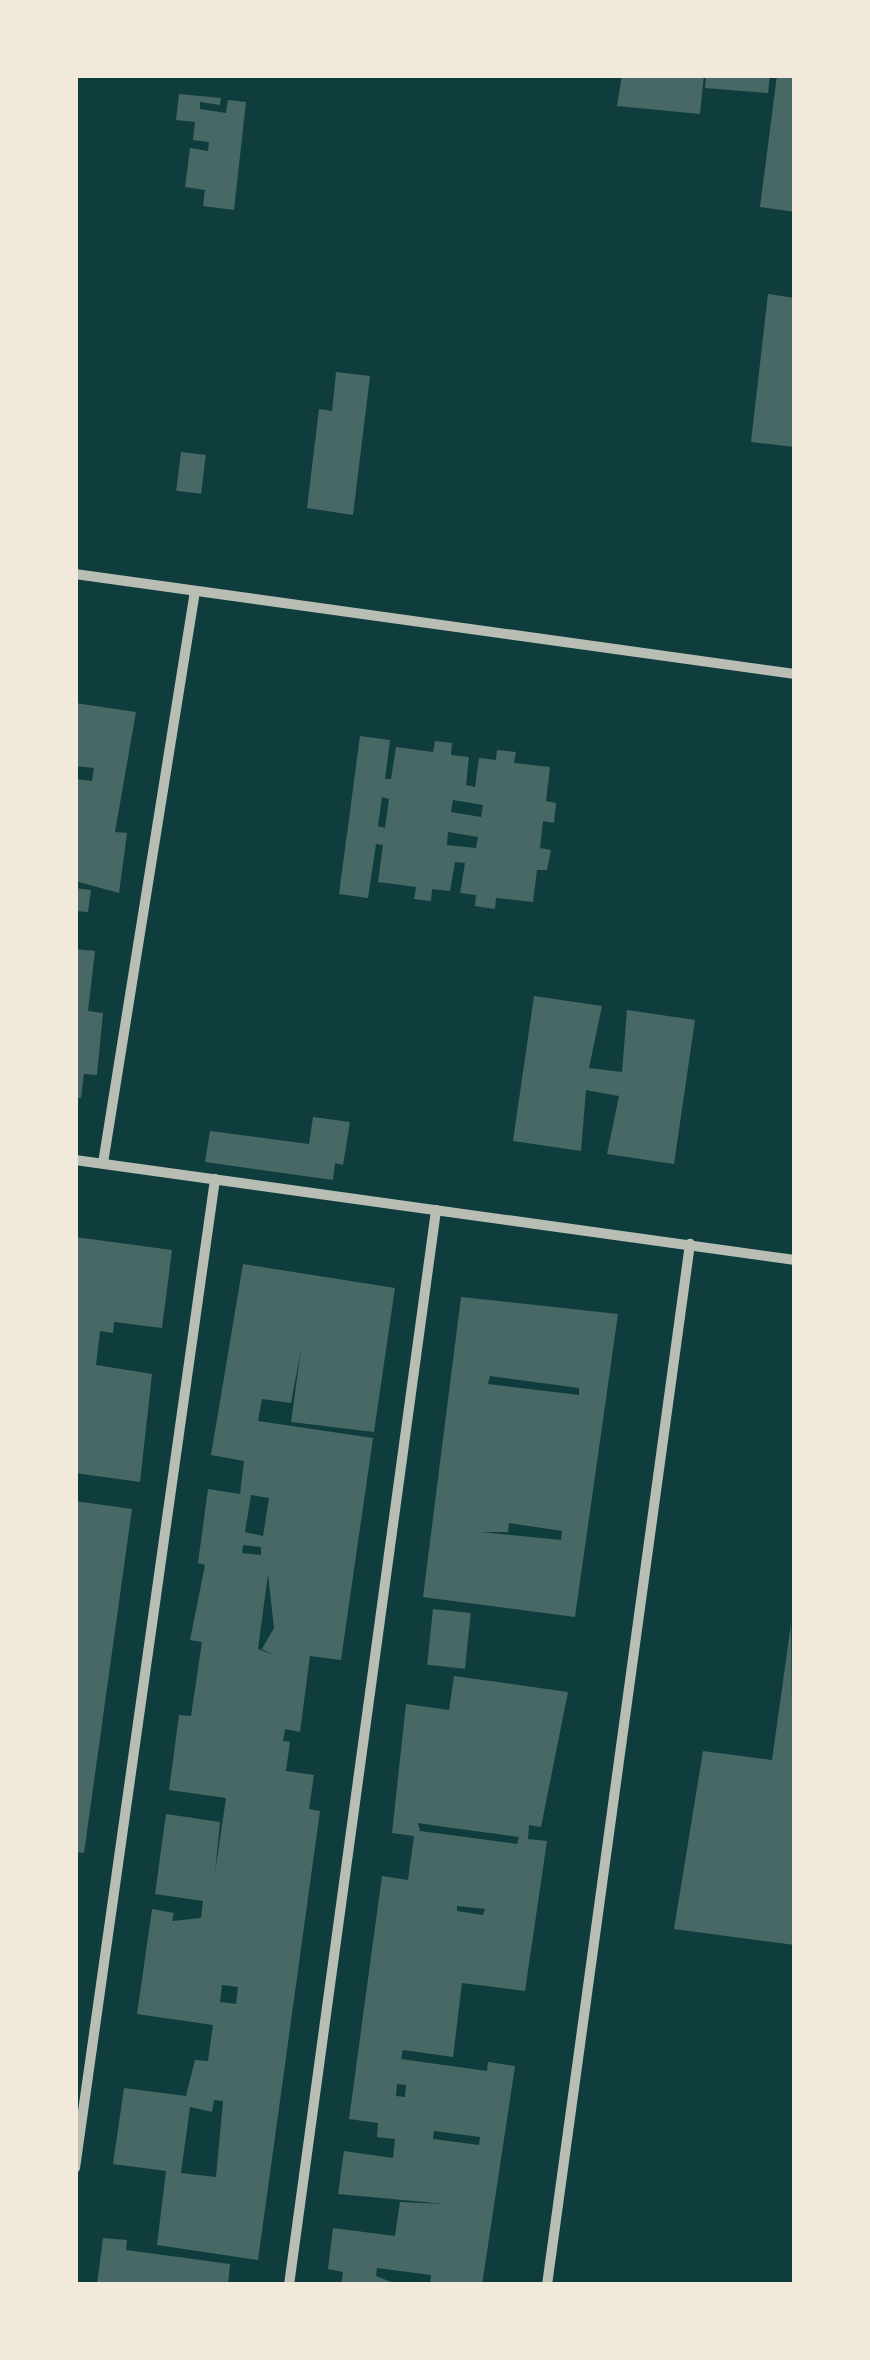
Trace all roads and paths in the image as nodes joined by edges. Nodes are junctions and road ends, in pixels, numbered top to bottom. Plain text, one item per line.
1 (75, 574) edge
2 (196, 592) junction
3 (795, 674) edge
4 (75, 1160) edge
5 (102, 1164) junction
6 (214, 1179) junction
7 (436, 1210) junction
8 (690, 1244) junction
9 (795, 1260) edge
10 (75, 2168) edge
11 (289, 2285) edge
12 (547, 2285) edge

1 - 2 street
2 - 3 street
2 - 5 street
4 - 5 street
5 - 6 street
6 - 7 street
6 - 10 street
7 - 8 street
7 - 11 street
8 - 9 street
8 - 12 street

